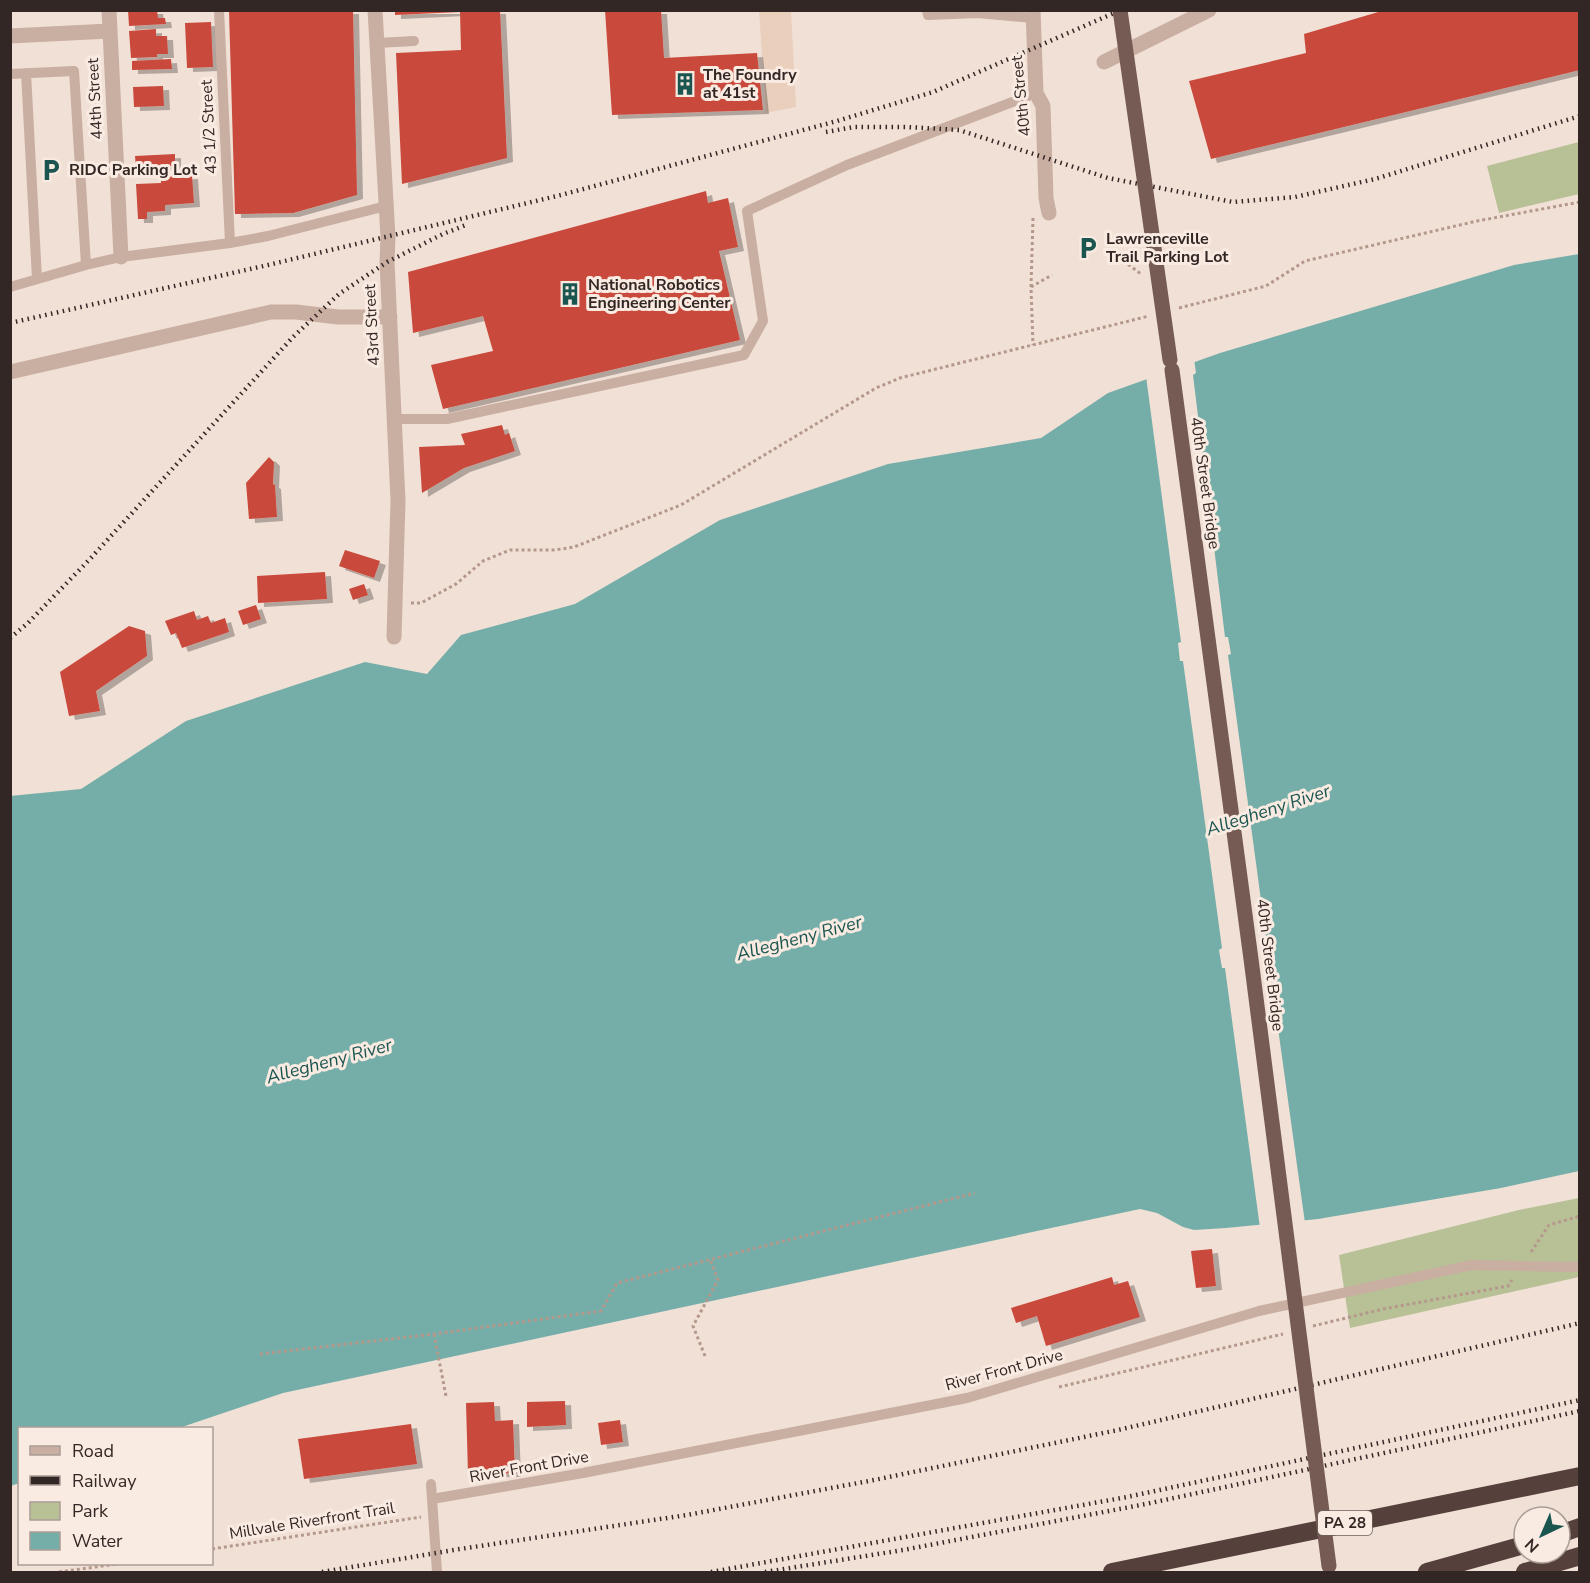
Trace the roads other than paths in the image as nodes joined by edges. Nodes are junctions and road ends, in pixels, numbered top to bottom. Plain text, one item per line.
1 (110, 10) edge
2 (219, 10) edge
3 (375, 10) edge
4 (927, 10) edge
5 (1120, 10) edge
6 (1209, 10) edge
7 (978, 12) edge
8 (1033, 14) edge
9 (110, 31) junction
10 (10, 36) edge
11 (414, 41) dead end
12 (377, 43) junction
13 (1104, 62) dead end
14 (26, 73) junction
15 (10, 74) edge
16 (1036, 93) junction
17 (386, 206) junction
18 (1041, 213) road end
19 (230, 243) junction
20 (121, 257) junction
21 (86, 265) junction
22 (37, 279) junction
23 (10, 287) edge
24 (390, 316) junction
25 (10, 372) edge
26 (394, 419) junction
27 (393, 637) dead end
28 (1580, 1266) edge
29 (1580, 1476) edge
30 (431, 1484) dead end
31 (432, 1499) junction
32 (1512, 1548) edge
33 (1580, 1556) edge
34 (1329, 1566) dead end
35 (437, 1572) edge
36 (1112, 1572) edge
37 (1427, 1572) edge
38 (1525, 1572) edge

1 - 9 street, 44th Street
2 - 19 lane, 43 1/2 Street
3 - 12 street, 43rd Street
4 - 7 lane
5 - 34 main road, 40th Street Bridge, bridge
6 - 13 street
7 - 8 lane
8 - 16 street, 40th Street
9 - 10 street
9 - 20 street, 44th Street
11 - 12 lane
12 - 17 street, 43rd Street
14 - 15 lane
14 - 21 lane
14 - 22 lane
16 - 18 street, 40th Street
16 - 26 lane
17 - 19 lane
17 - 24 street, 43rd Street
19 - 20 lane
20 - 21 lane
21 - 22 lane
22 - 23 lane
24 - 25 street
24 - 26 street, 43rd Street
26 - 27 street, 43rd Street
28 - 31 lane, River Front Drive
29 - 36 highway, PA 28
30 - 31 lane
31 - 35 lane
32 - 37 highway
33 - 38 highway

